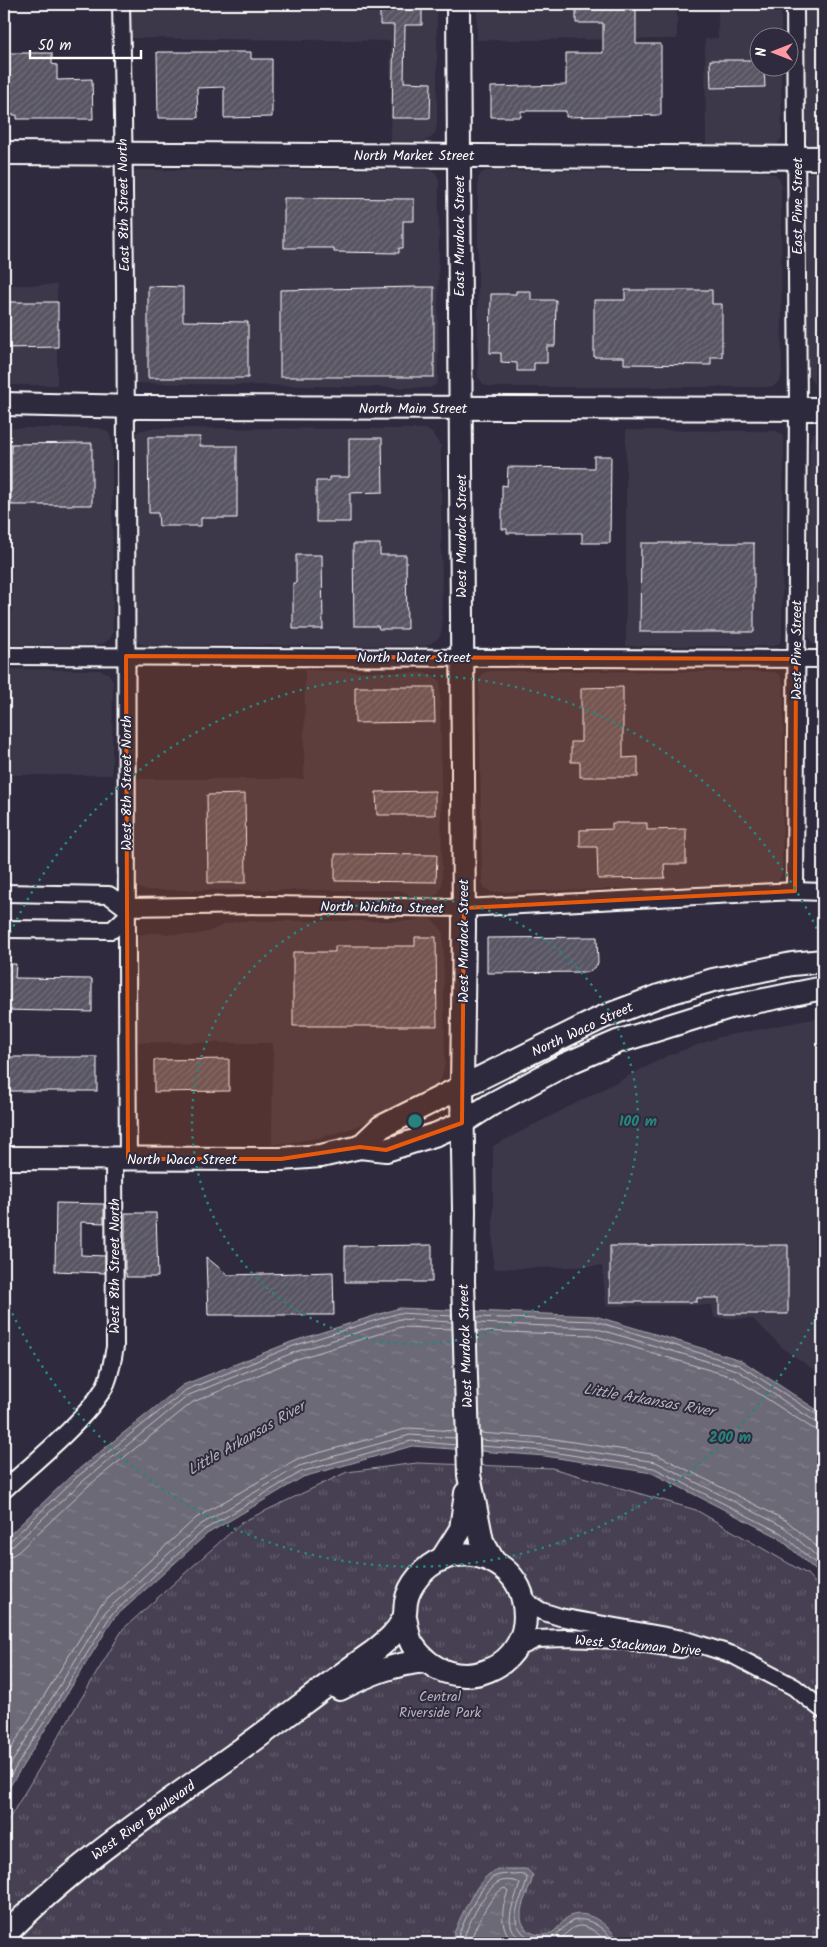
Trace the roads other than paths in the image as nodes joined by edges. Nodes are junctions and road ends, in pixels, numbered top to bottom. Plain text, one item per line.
1 (121, 4) edge
2 (458, 4) edge
3 (795, 4) edge
4 (4, 153) edge
5 (123, 154) junction
6 (459, 155) junction
7 (796, 158) junction
8 (823, 158) edge
9 (4, 404) edge
10 (125, 406) junction
11 (460, 408) junction
12 (798, 409) junction
13 (823, 409) edge
14 (4, 656) edge
15 (126, 656) junction
16 (462, 657) junction
17 (796, 659) junction
18 (823, 659) edge
19 (795, 891) junction
20 (823, 892) edge
21 (4, 893) edge
22 (464, 908) junction
23 (126, 912) junction
24 (4, 929) edge
25 (823, 961) edge
26 (823, 988) edge
27 (462, 1088) junction
28 (462, 1123) junction
29 (360, 1147) junction
30 (4, 1158) edge
31 (121, 1159) junction
32 (469, 1475) junction
33 (4, 1490) edge
34 (442, 1559) junction
35 (494, 1562) junction
36 (524, 1600) junction
37 (404, 1618) junction
38 (514, 1650) junction
39 (734, 1655) junction
40 (426, 1661) junction
41 (823, 1710) edge
42 (290, 1715) junction
43 (4, 1936) edge

1 - 5 street, East 8th Street North
2 - 6 street, East Murdock Street
3 - 7 street, East Pine Street
4 - 5 street, North Market Street
5 - 6 street, North Market Street
5 - 10 street, East 8th Street North
6 - 7 street, North Market Street
6 - 11 street, East Murdock Street
7 - 8 street, North Market Street
7 - 12 street, East Pine Street
9 - 10 street, North Main Street
10 - 11 street, North Main Street
10 - 15 street, West 8th Street North
11 - 12 street, North Main Street
11 - 16 street, West Murdock Street
12 - 13 street, North Main Street
12 - 17 street, West Pine Street
14 - 15 street, North Water Street
15 - 16 street, North Water Street
15 - 23 street, West 8th Street North
16 - 17 street, North Water Street
16 - 22 street, West Murdock Street
17 - 18 street, North Water Street
17 - 19 street, West Pine Street
19 - 20 street, North Wichita Street
19 - 22 street, North Wichita Street
21 - 23 street, North Wichita Street
22 - 23 street, North Wichita Street
22 - 27 street, West Murdock Street
23 - 24 street
23 - 31 street, West 8th Street North
25 - 27 street, North Waco Street
26 - 28 street, North Waco Street
27 - 28 street, West Murdock Street
27 - 29 street, North Waco Street
28 - 29 street, North Waco Street
28 - 32 street, West Murdock Street
29 - 31 street, North Waco Street
30 - 31 street, North Waco Street
31 - 33 street, West 8th Street North
32 - 34 street, West Murdock Street
32 - 35 street, West Murdock Street
34 - 35 street, West Murdock Street
34 - 37 street, West Murdock Street
35 - 36 street, West Murdock Street
36 - 38 street, West Murdock Street
36 - 39 street, West Stackman Drive
37 - 40 street, West Murdock Street
37 - 42 street, West River Boulevard
38 - 39 street, West Stackman Drive
38 - 40 street, West Murdock Street
39 - 41 street, West Stackman Drive
40 - 42 street, West River Boulevard
42 - 43 street, West River Boulevard

